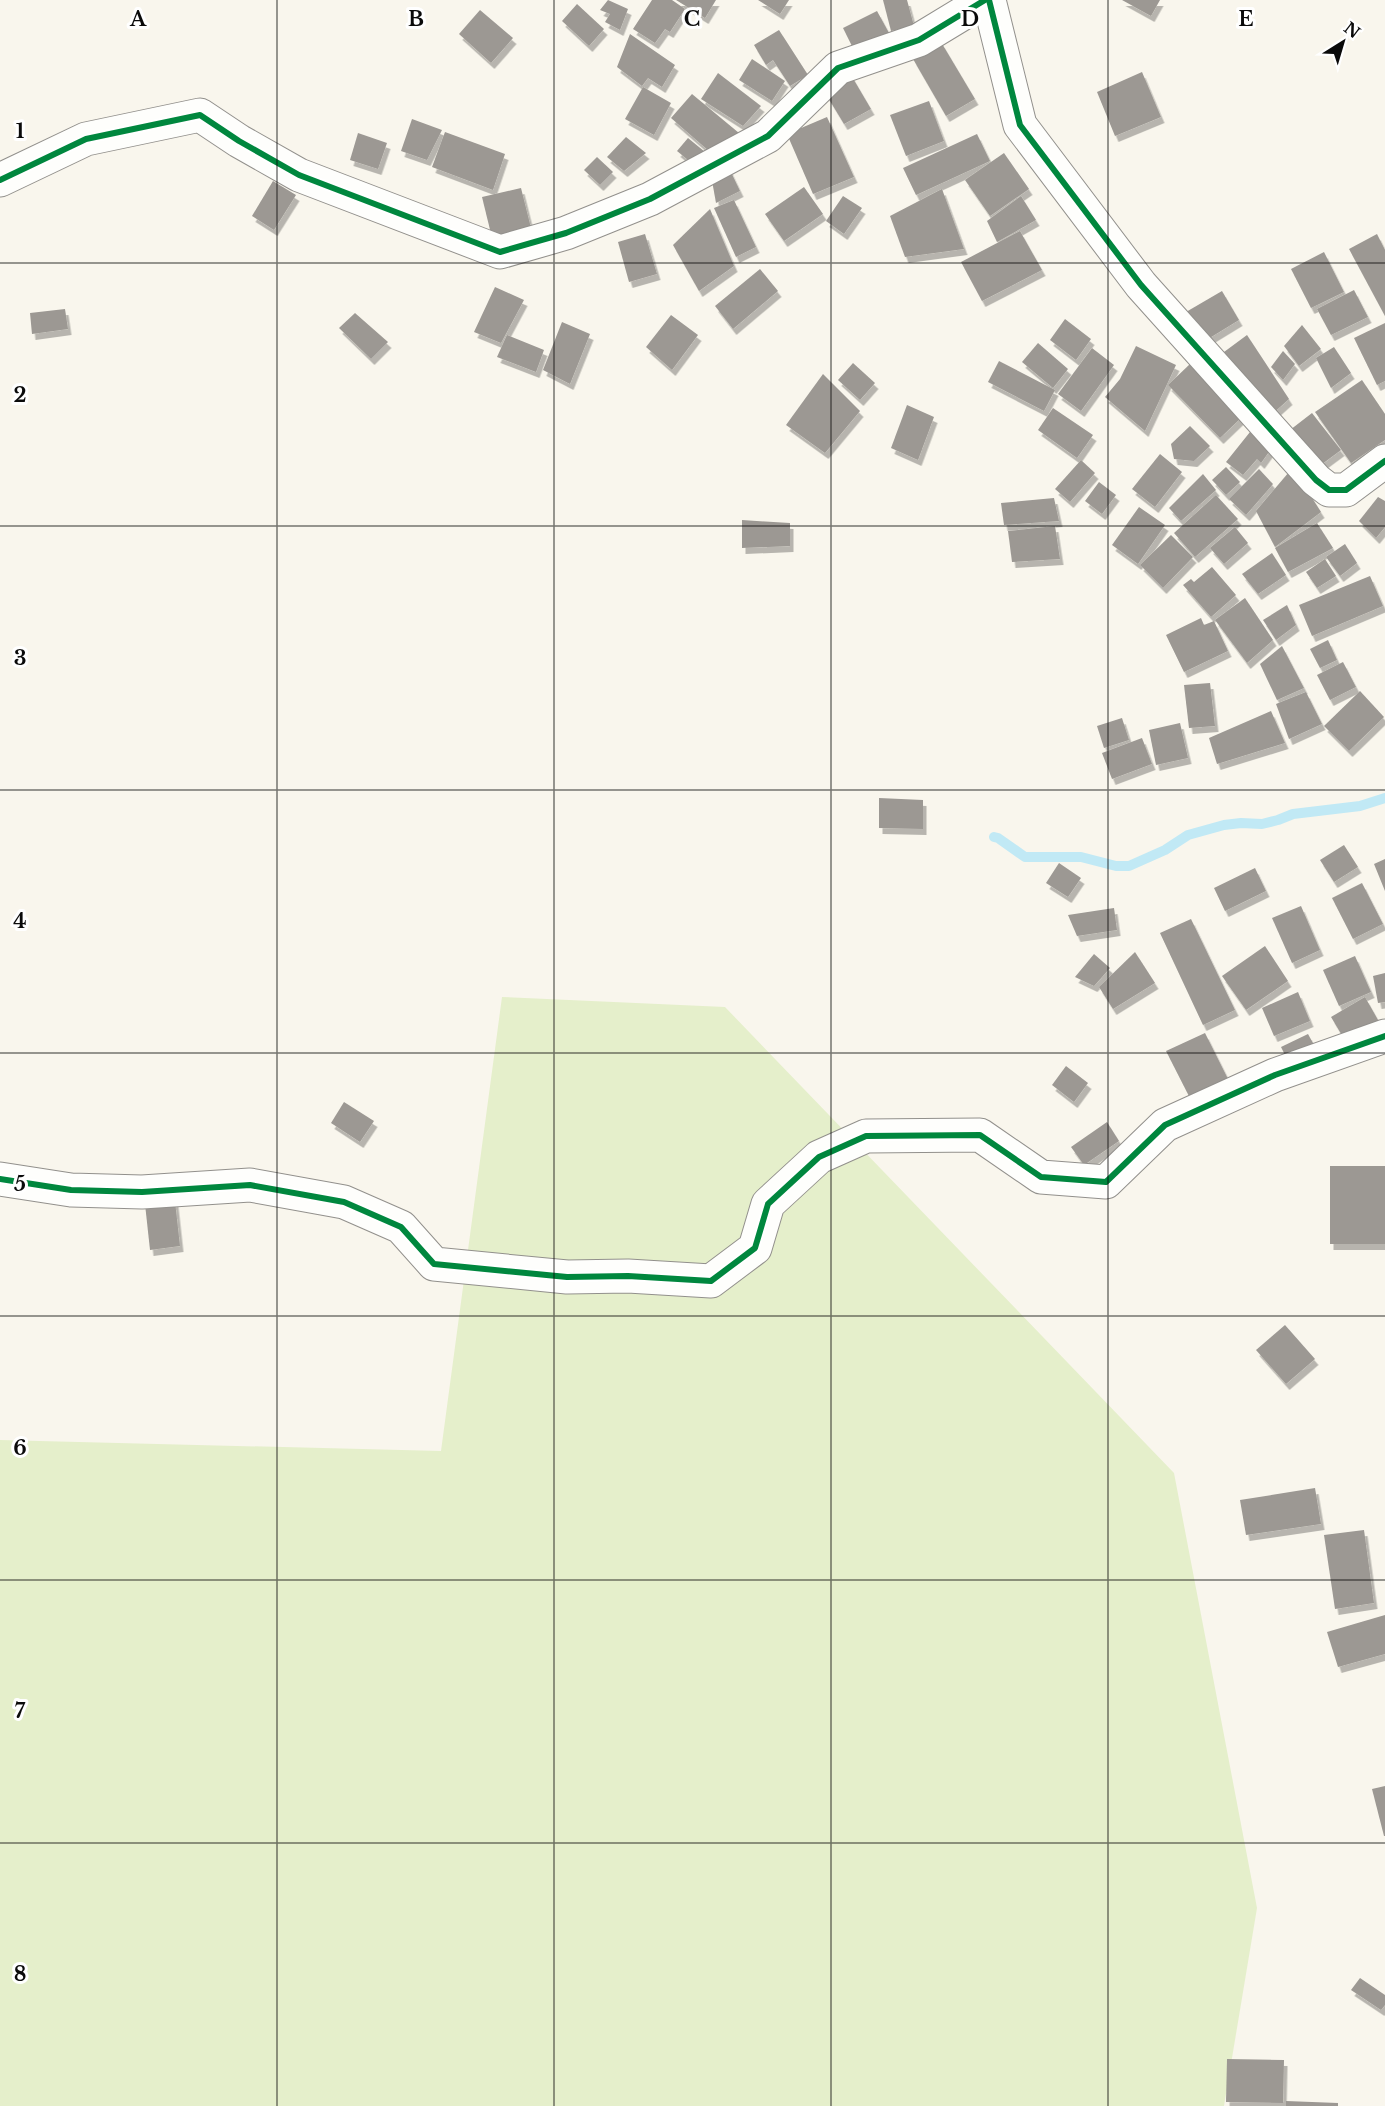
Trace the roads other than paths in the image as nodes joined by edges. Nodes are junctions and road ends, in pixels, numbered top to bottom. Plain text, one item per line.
1 (987, 0) edge
2 (0, 180) edge
3 (1385, 461) edge
4 (1385, 1036) edge
5 (0, 1179) edge

1 - 2 street
1 - 3 street
4 - 5 street

